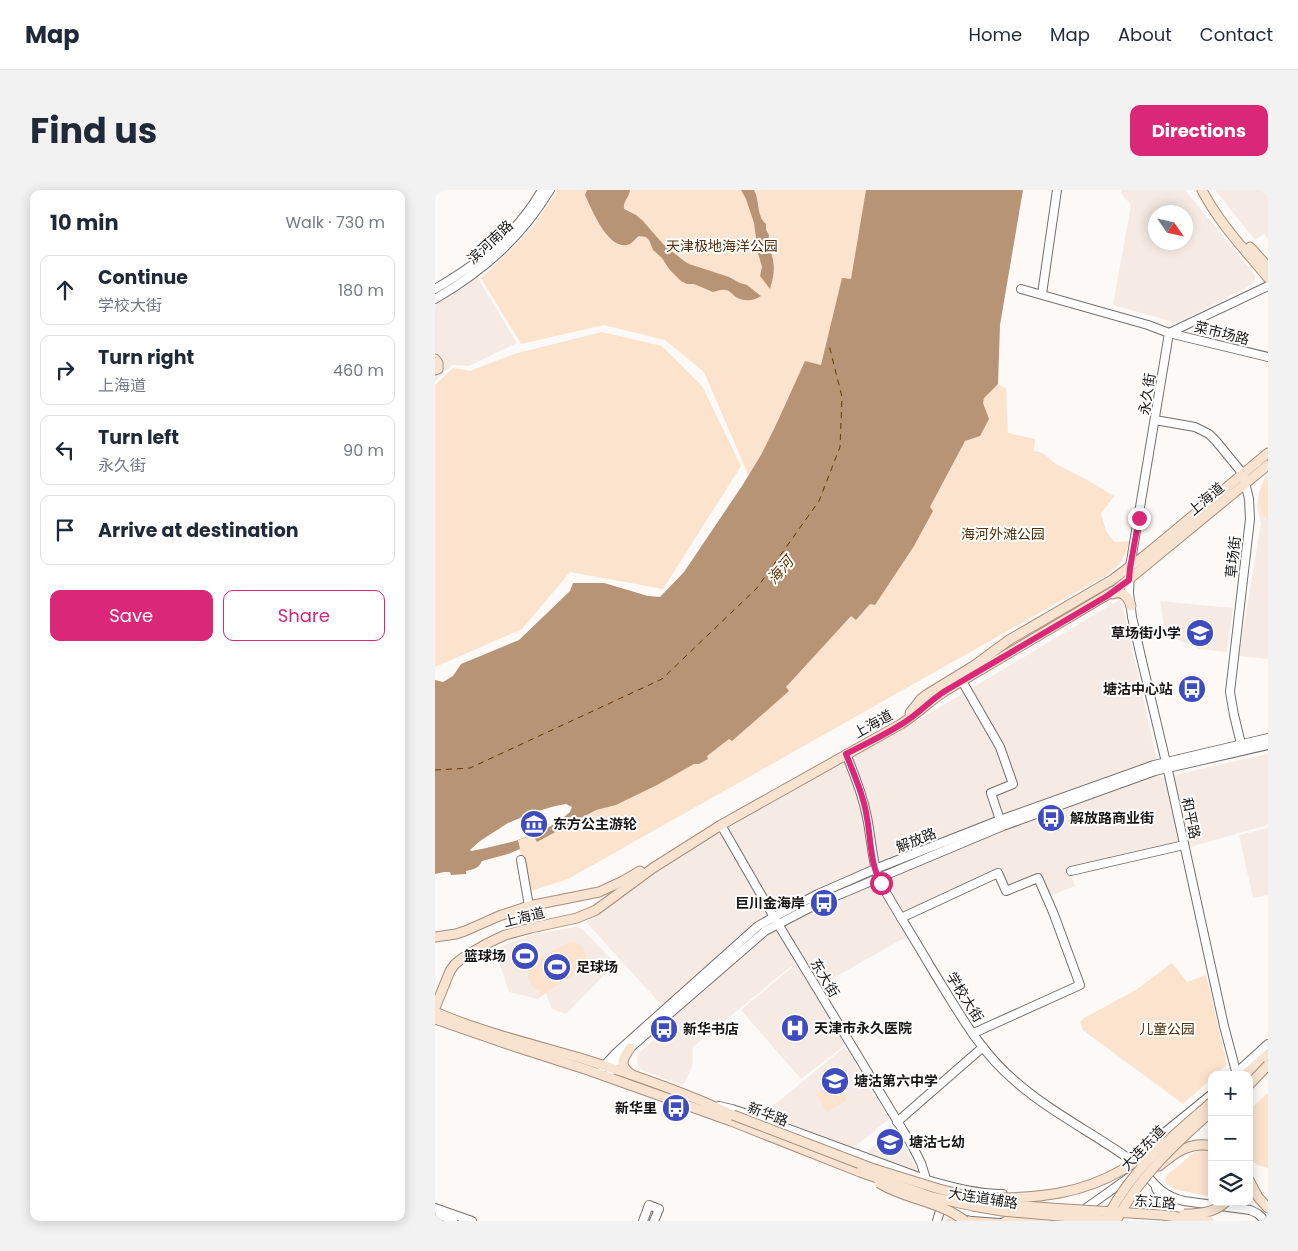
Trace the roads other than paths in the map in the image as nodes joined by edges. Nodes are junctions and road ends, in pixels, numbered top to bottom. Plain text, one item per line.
1 (542, 190) edge
2 (550, 190) edge
3 (1057, 190) edge
4 (1207, 193) edge
5 (1268, 267) edge
6 (1268, 278) edge
7 (1268, 286) edge
8 (1021, 288) dead end
9 (435, 289) edge
10 (1041, 294) junction
11 (435, 299) edge
12 (1169, 333) junction
13 (1268, 357) edge
14 (435, 359) edge
15 (435, 370) edge
16 (1155, 420) junction
17 (1268, 453) edge
18 (1268, 465) edge
19 (1243, 474) junction
20 (1246, 484) junction
21 (1130, 568) junction
22 (1129, 580) junction
23 (1107, 596) junction
24 (1131, 606) junction
25 (962, 681) junction
26 (1268, 738) edge
27 (1268, 745) edge
28 (1242, 748) junction
29 (846, 754) junction
30 (1168, 763) junction
31 (1000, 820) junction
32 (721, 825) junction
33 (1184, 844) junction
34 (521, 860) dead end
35 (875, 869) junction
36 (1071, 871) dead end
37 (878, 878) junction
38 (529, 906) junction
39 (901, 918) junction
40 (776, 920) junction
41 (435, 937) edge
42 (437, 1004) edge
43 (435, 1012) edge
44 (439, 1019) edge
45 (974, 1035) junction
46 (1268, 1044) edge
47 (630, 1048) junction
48 (983, 1048) junction
49 (1268, 1054) edge
50 (618, 1056) junction
51 (1268, 1064) edge
52 (589, 1066) junction
53 (606, 1069) junction
54 (1268, 1070) edge
55 (1237, 1071) edge
56 (1241, 1071) edge
57 (1242, 1071) edge
58 (1253, 1075) edge
59 (636, 1077) junction
60 (1253, 1081) edge
61 (1253, 1082) edge
62 (1208, 1097) edge
63 (1208, 1105) edge
64 (707, 1108) junction
65 (1208, 1115) edge
66 (732, 1118) junction
67 (1208, 1119) edge
68 (897, 1122) junction
69 (1164, 1143) junction
70 (1208, 1145) edge
71 (1131, 1160) junction
72 (1144, 1171) junction
73 (860, 1172) junction
74 (927, 1180) junction
75 (945, 1185) junction
76 (1155, 1186) junction
77 (1253, 1188) edge
78 (978, 1198) junction
79 (927, 1200) junction
80 (942, 1205) junction
81 (1221, 1206) edge
82 (435, 1208) edge
83 (1268, 1208) edge
84 (435, 1214) edge
85 (1162, 1215) junction
86 (1101, 1217) edge
87 (453, 1221) edge
88 (472, 1221) edge
89 (643, 1221) edge
90 (654, 1221) edge
91 (937, 1221) edge
92 (965, 1221) edge
93 (1088, 1221) edge
94 (1116, 1221) edge
95 (1174, 1221) edge
96 (1209, 1221) edge
97 (1264, 1221) edge

1 - 9 street, 滨河南路
2 - 11 street, 滨河南路
3 - 10 street
4 - 5 main road
4 - 6 main road
7 - 12 street
8 - 10 street, 菜市场路
10 - 12 street, 菜市场路
12 - 13 street, 菜市场路
12 - 16 street, 永久街
14 - 15 main road
16 - 19 street, 草场街
16 - 21 street, 永久街
17 - 19 main road, 上海道
18 - 20 main road, 上海道
19 - 20 street, 草场街
19 - 21 main road, 上海道
20 - 22 main road, 上海道
20 - 28 street, 草场街
21 - 22 street
21 - 38 main road, 上海道
22 - 23 main road, 上海道
22 - 24 street
23 - 24 main road
23 - 25 main road, 上海道
24 - 30 street
25 - 29 main road, 上海道
25 - 31 street
26 - 28 street, 解放路
27 - 28 street, 解放路
28 - 30 street, 解放路
28 - 30 street, 解放路
29 - 32 main road, 上海道
29 - 35 street, 学校大街
30 - 31 street, 解放路
30 - 33 street, 和平路
30 - 37 street, 解放路
31 - 35 street, 解放路
32 - 40 street, 东大街
32 - 42 main road, 上海道
33 - 36 street
33 - 55 street, 和平路
34 - 38 street
35 - 37 street, 学校大街
35 - 40 street, 解放路
37 - 39 street, 学校大街
37 - 40 street, 解放路
38 - 41 main road, 上海道
39 - 45 street, 学校大街
39 - 45 street
40 - 47 street, 解放路
40 - 50 street, 解放路
40 - 68 street, 东大街
42 - 44 main road
43 - 44 main road, 新华路
44 - 52 main road, 新华路
45 - 48 street, 学校大街
46 - 56 street
47 - 50 street, 解放路
47 - 59 main road
48 - 68 street
48 - 71 street, 学校大街
49 - 57 main road
50 - 52 street
50 - 53 main road
51 - 58 main road, bridge
51 - 60 main road, bridge
52 - 53 main road, 新华路
53 - 59 main road, 新华路
53 - 64 main road, 新华路
54 - 61 street
59 - 64 main road, 新华路
62 - 71 street, 大连道辅路
63 - 69 main road, 大连东道, bridge
64 - 66 main road, 新华路
64 - 74 street, 大连道辅路
64 - 79 street, 大连道辅路
65 - 72 main road, 大连东道, bridge
66 - 73 main road, 新华路
66 - 78 main road, 新华路, bridge
67 - 72 street, 大连道辅路
68 - 74 street, 东大街
69 - 78 main road, bridge
69 - 86 main road, 大连东道, bridge
70 - 72 main road, bridge
71 - 72 street, 学校大街
71 - 75 street, 大连道辅路
72 - 76 street, 学校大街
72 - 80 street, 大连道辅路
72 - 94 main road, 大连东道, bridge
73 - 86 main road, 新华路, bridge
73 - 92 main road, bridge
74 - 75 street, 大连道辅路
74 - 79 street, 东大街
75 - 80 street
76 - 95 street
76 - 97 street
77 - 83 main road
78 - 86 main road, 新华路, bridge
79 - 80 street, 大连道辅路
80 - 91 street
81 - 85 main road, bridge
82 - 88 street
84 - 87 street
85 - 86 main road, 东江路, bridge
85 - 96 main road, 东江路, bridge
86 - 93 main road, bridge
86 - 94 main road, bridge
89 - 90 street

